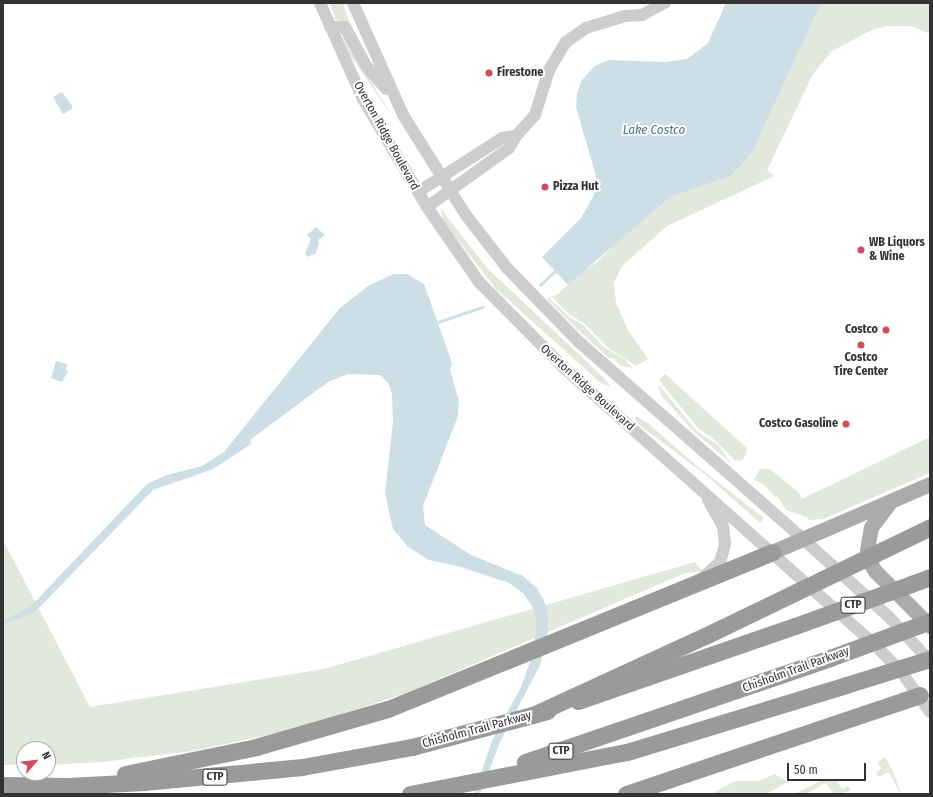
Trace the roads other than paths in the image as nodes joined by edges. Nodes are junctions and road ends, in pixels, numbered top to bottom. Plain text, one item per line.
1 (320, 3) edge
2 (353, 3) edge
3 (665, 3) edge
4 (330, 27) junction
5 (394, 99) junction
6 (516, 136) junction
7 (440, 176) junction
8 (450, 191) junction
9 (418, 192) junction
10 (426, 206) junction
11 (930, 484) edge
12 (705, 493) junction
13 (891, 501) junction
14 (930, 527) edge
15 (803, 538) junction
16 (772, 552) junction
17 (930, 578) edge
18 (694, 584) junction
19 (930, 621) edge
20 (930, 626) edge
21 (930, 660) edge
22 (925, 693) edge
23 (930, 712) edge
24 (533, 715) junction
25 (3, 785) edge
26 (68, 786) junction
27 (630, 793) edge
28 (410, 794) edge

1 - 4 street, Overton Ridge Boulevard
2 - 5 street, Overton Ridge Boulevard
3 - 6 street
4 - 5 street
4 - 9 street, Overton Ridge Boulevard
5 - 7 street, Overton Ridge Boulevard
6 - 7 street
6 - 8 street
7 - 8 street, Overton Ridge Boulevard
7 - 9 street
8 - 10 street
8 - 15 street, Overton Ridge Boulevard
9 - 10 street, Overton Ridge Boulevard
10 - 12 street, Overton Ridge Boulevard
11 - 13 main road
12 - 16 street, Overton Ridge Boulevard
12 - 18 street
13 - 15 main road
13 - 20 main road
14 - 24 highway, bridge
15 - 16 main road
15 - 21 street, Overton Ridge Boulevard
16 - 18 highway
16 - 22 street, Overton Ridge Boulevard
17 - 24 highway, Chisholm Trail Parkway / CTP, bridge
18 - 26 highway
19 - 28 highway, Chisholm Trail Parkway / CTP, bridge
21 - 28 highway, bridge
22 - 23 street, Overton Ridge Boulevard
22 - 27 highway
24 - 26 highway, Chisholm Trail Parkway / CTP
25 - 26 highway, Chisholm Trail Parkway / CTP

